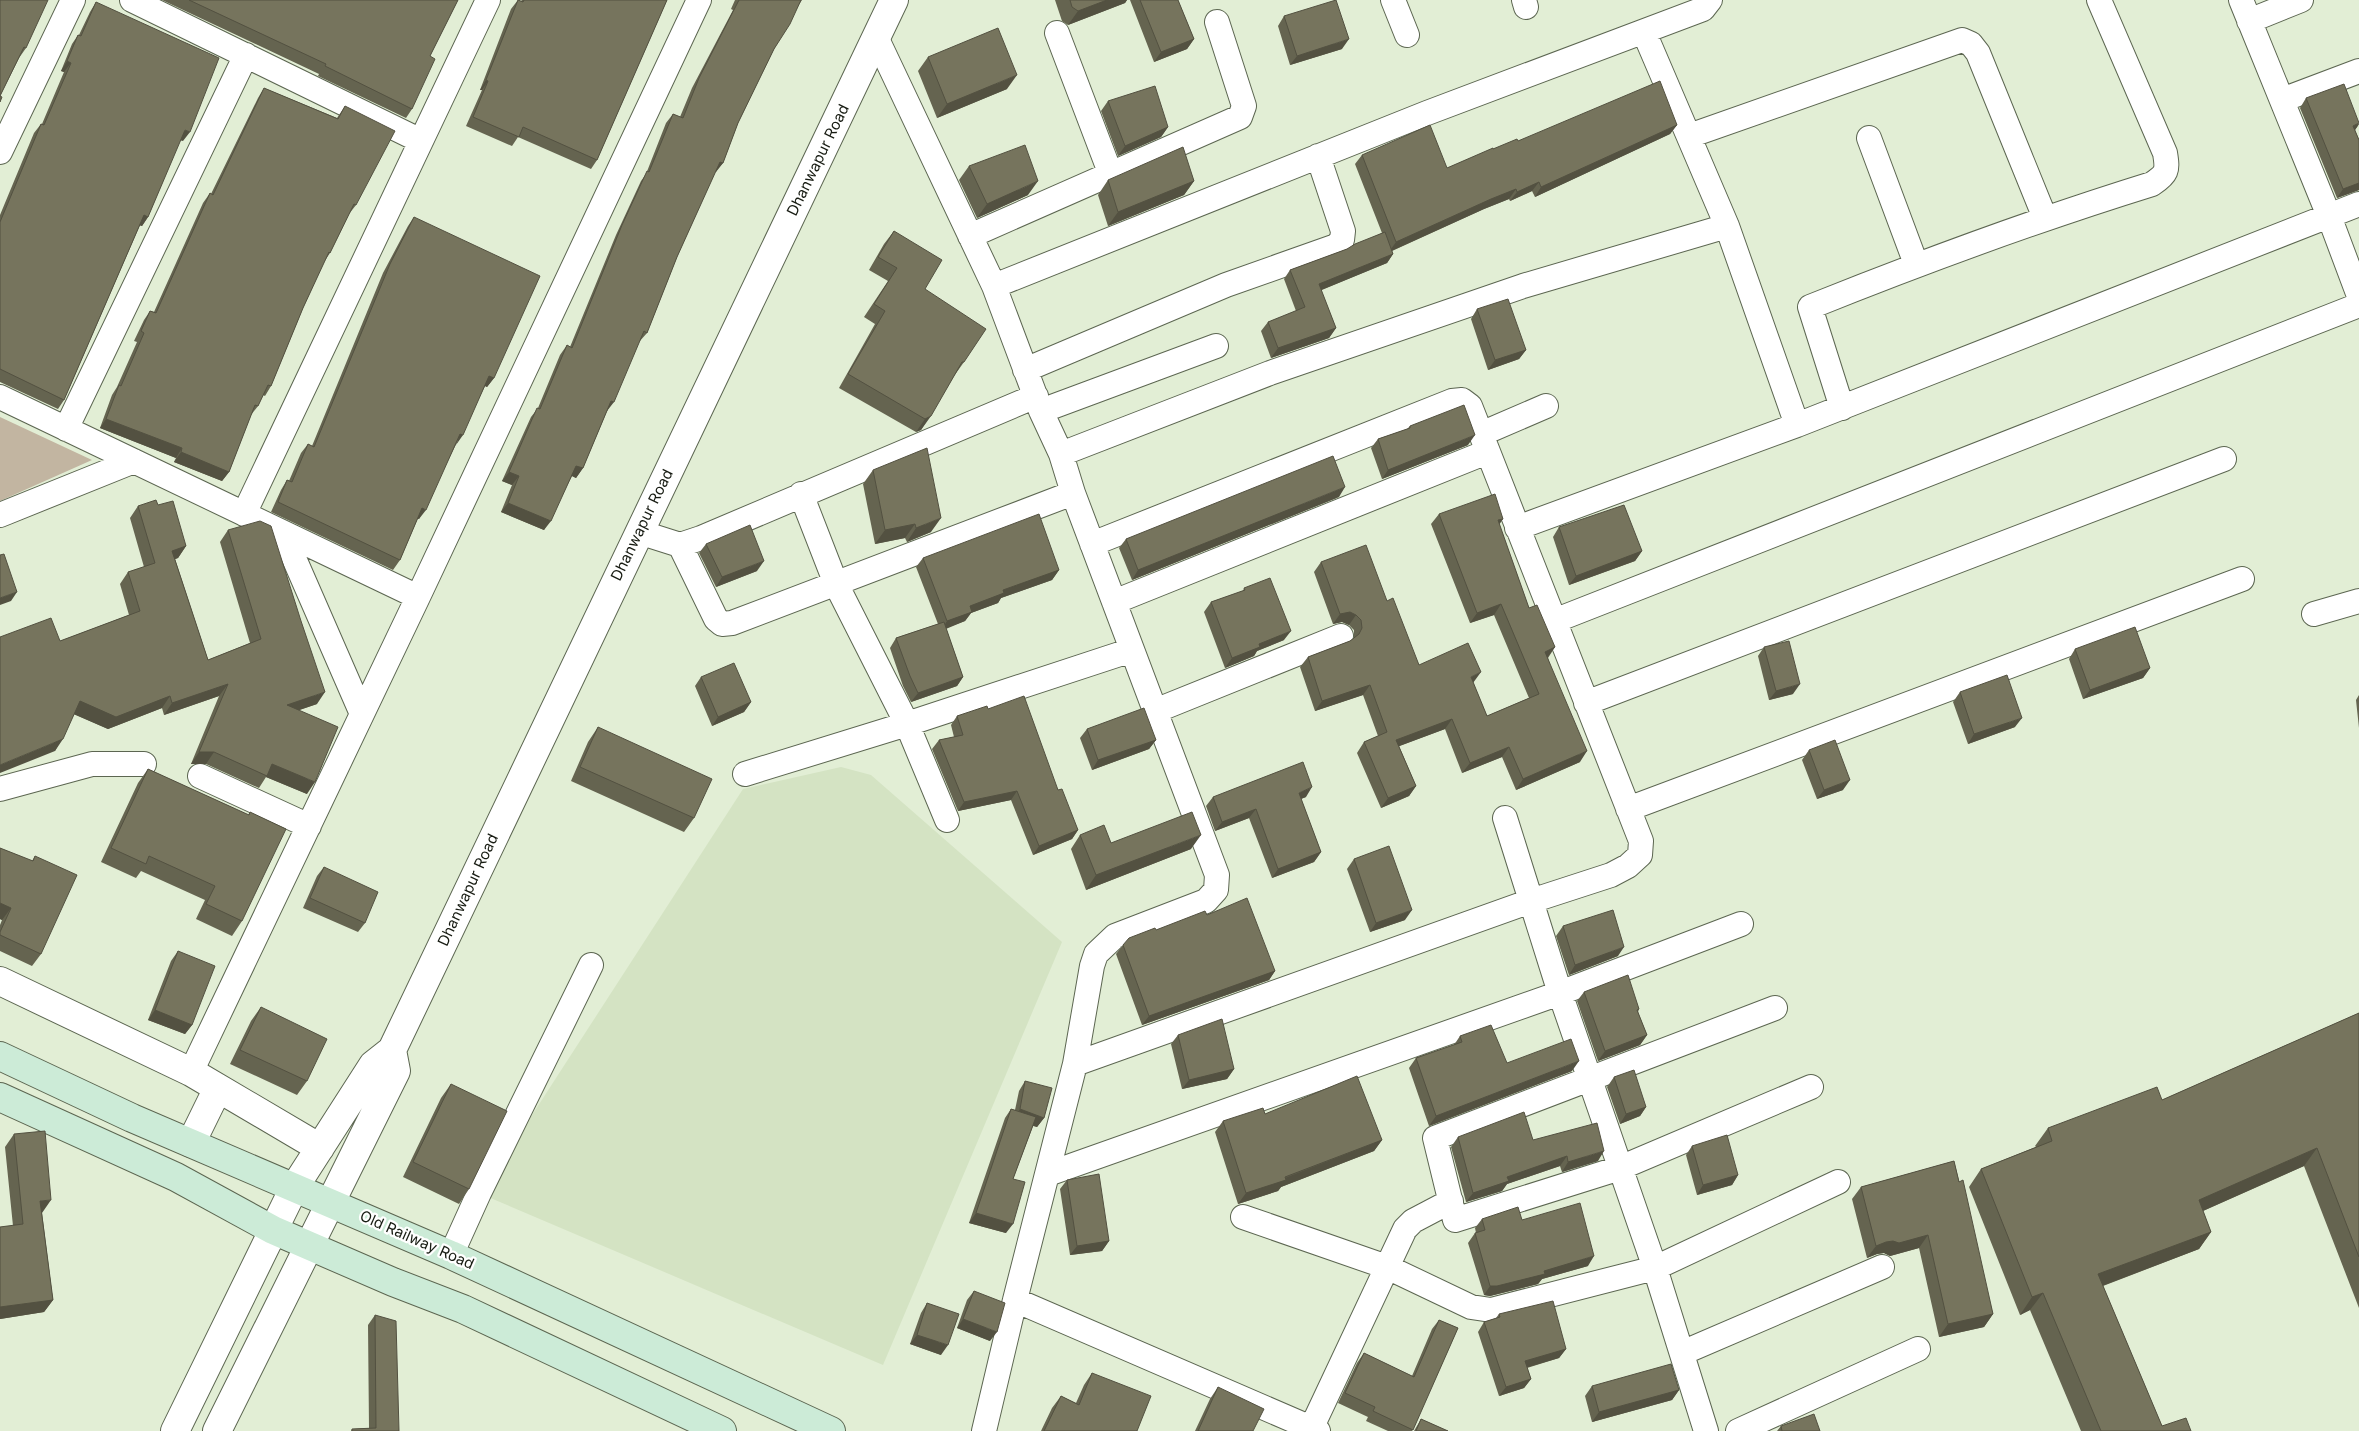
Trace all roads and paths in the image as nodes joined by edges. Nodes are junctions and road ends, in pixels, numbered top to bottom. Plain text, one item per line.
1 (73, 0) edge
2 (132, 0) edge
3 (488, 0) edge
4 (699, 0) edge
5 (894, 0) edge
6 (1393, 0) edge
7 (1710, 0) edge
8 (2098, 0) edge
9 (2301, 0) edge
10 (2245, 10) edge
11 (1217, 22) dead end
12 (1644, 32) junction
13 (1057, 33) dead end
14 (1407, 35) dead end
15 (877, 39) junction
16 (246, 55) junction
17 (2359, 71) edge
18 (2282, 100) junction
19 (1689, 136) junction
20 (1869, 138) dead end
21 (421, 141) junction
22 (1, 145) edge
23 (1318, 156) junction
24 (1111, 175) junction
25 (2359, 204) edge
26 (2329, 216) junction
27 (2045, 218) junction
28 (1727, 226) junction
29 (970, 236) junction
30 (1916, 264) junction
31 (994, 286) junction
32 (2359, 296) edge
33 (2359, 305) edge
34 (1216, 346) dead end
35 (1026, 370) junction
36 (0, 397) edge
37 (1038, 404) junction
38 (1546, 406) dead end
39 (1842, 408) junction
40 (1797, 425) junction
41 (66, 429) junction
42 (1484, 443) junction
43 (1061, 454) junction
44 (2224, 459) dead end
45 (134, 461) junction
46 (801, 494) junction
47 (1073, 494) junction
48 (244, 514) junction
49 (0, 515) edge
50 (1517, 528) junction
51 (639, 532) junction
52 (283, 533) junction
53 (680, 544) junction
54 (1092, 544) junction
55 (2242, 579) dead end
56 (836, 584) junction
57 (418, 597) junction
58 (2359, 601) edge
59 (1114, 602) junction
60 (2314, 614) dead end
61 (1554, 621) junction
62 (1341, 636) dead end
63 (1132, 650) junction
64 (1586, 703) junction
65 (1155, 711) junction
66 (362, 714) junction
67 (907, 724) junction
68 (144, 764) dead end
69 (745, 774) dead end
70 (200, 776) dead end
71 (0, 789) edge
72 (1628, 809) junction
73 (1505, 818) dead end
74 (947, 820) dead end
75 (309, 826) junction
76 (1531, 901) junction
77 (1741, 924) dead end
78 (591, 965) dead end
79 (0, 982) edge
80 (1560, 993) junction
81 (1775, 1008) dead end
82 (392, 1050) junction
83 (0, 1056) edge
84 (1075, 1064) junction
85 (191, 1072) junction
86 (1590, 1080) junction
87 (1811, 1087) dead end
88 (218, 1088) junction
89 (0, 1097) edge
90 (191, 1143) junction
91 (320, 1148) junction
92 (1620, 1168) junction
93 (1048, 1174) junction
94 (1838, 1182) dead end
95 (294, 1188) junction
96 (1451, 1200) junction
97 (331, 1201) junction
98 (1243, 1217) dead end
99 (273, 1230) junction
100 (309, 1247) junction
101 (452, 1255) junction
102 (1387, 1267) junction
103 (1882, 1267) dead end
104 (1655, 1268) junction
105 (1015, 1300) junction
106 (1918, 1349) dead end
107 (1682, 1353) junction
108 (1313, 1430) edge
109 (175, 1431) edge
110 (217, 1431) edge
111 (722, 1431) edge
112 (830, 1431) edge
113 (984, 1431) edge
114 (1706, 1431) edge
115 (1738, 1431) edge

1 - 22 street
2 - 16 street
3 - 21 street
4 - 57 street
5 - 15 street, Dhanwapur Road
6 - 14 street
7 - 12 street
8 - 27 street
9 - 10 street
10 - 18 street
11 - 24 street
12 - 19 street
12 - 23 street
13 - 24 street
15 - 29 street
15 - 51 street, Dhanwapur Road
16 - 21 street
16 - 41 street
17 - 18 street
18 - 26 street
19 - 27 street
19 - 28 street
20 - 30 street
21 - 48 street
23 - 31 street
23 - 35 street
24 - 29 street
25 - 26 street
26 - 32 street
26 - 39 street
27 - 30 street
28 - 40 street
28 - 43 street
29 - 31 street
30 - 39 street
31 - 35 street
33 - 61 street
34 - 37 street
35 - 37 street
36 - 41 street
37 - 43 street
37 - 46 street
38 - 42 street
39 - 40 street
40 - 50 street
41 - 45 street
42 - 50 street
42 - 54 street
42 - 59 street
43 - 47 street
44 - 64 street
45 - 48 street
45 - 49 street
46 - 53 street
46 - 56 street
47 - 54 street
47 - 56 street
48 - 52 street
50 - 61 street
51 - 53 street
51 - 82 street, Dhanwapur Road
52 - 57 street
52 - 66 street
53 - 56 street
54 - 59 street
55 - 72 street
56 - 67 street
57 - 66 street
58 - 60 street
59 - 63 street
61 - 64 street
62 - 65 street
63 - 65 street
63 - 67 street
64 - 72 street
65 - 84 street
66 - 75 street
67 - 69 street
67 - 74 street
68 - 71 street
70 - 75 street
72 - 76 street
73 - 76 street
75 - 85 street
76 - 80 street
76 - 84 street
77 - 80 street
78 - 101 street
79 - 85 street
80 - 86 street
80 - 93 street
81 - 86 street
82 - 91 street, Dhanwapur Road
82 - 97 street
83 - 90 main road, Old Railway Road
84 - 93 street
85 - 88 street
86 - 92 street
86 - 96 street
87 - 92 street
88 - 90 street
88 - 91 street
89 - 99 main road
90 - 95 main road, Old Railway Road
91 - 95 street, Dhanwapur Road
92 - 96 street
92 - 104 street
93 - 105 street
94 - 104 street
95 - 97 main road, Old Railway Road
95 - 99 street, Dhanwapur Road
96 - 102 street
97 - 100 street
97 - 101 main road, Old Railway Road
98 - 102 street
99 - 100 main road
99 - 109 street, Dhanwapur Road
100 - 110 street
100 - 111 main road
101 - 112 main road, Old Railway Road
102 - 104 street
102 - 108 street
103 - 107 street
104 - 107 street
105 - 108 street
105 - 113 street
106 - 115 street
107 - 114 street

